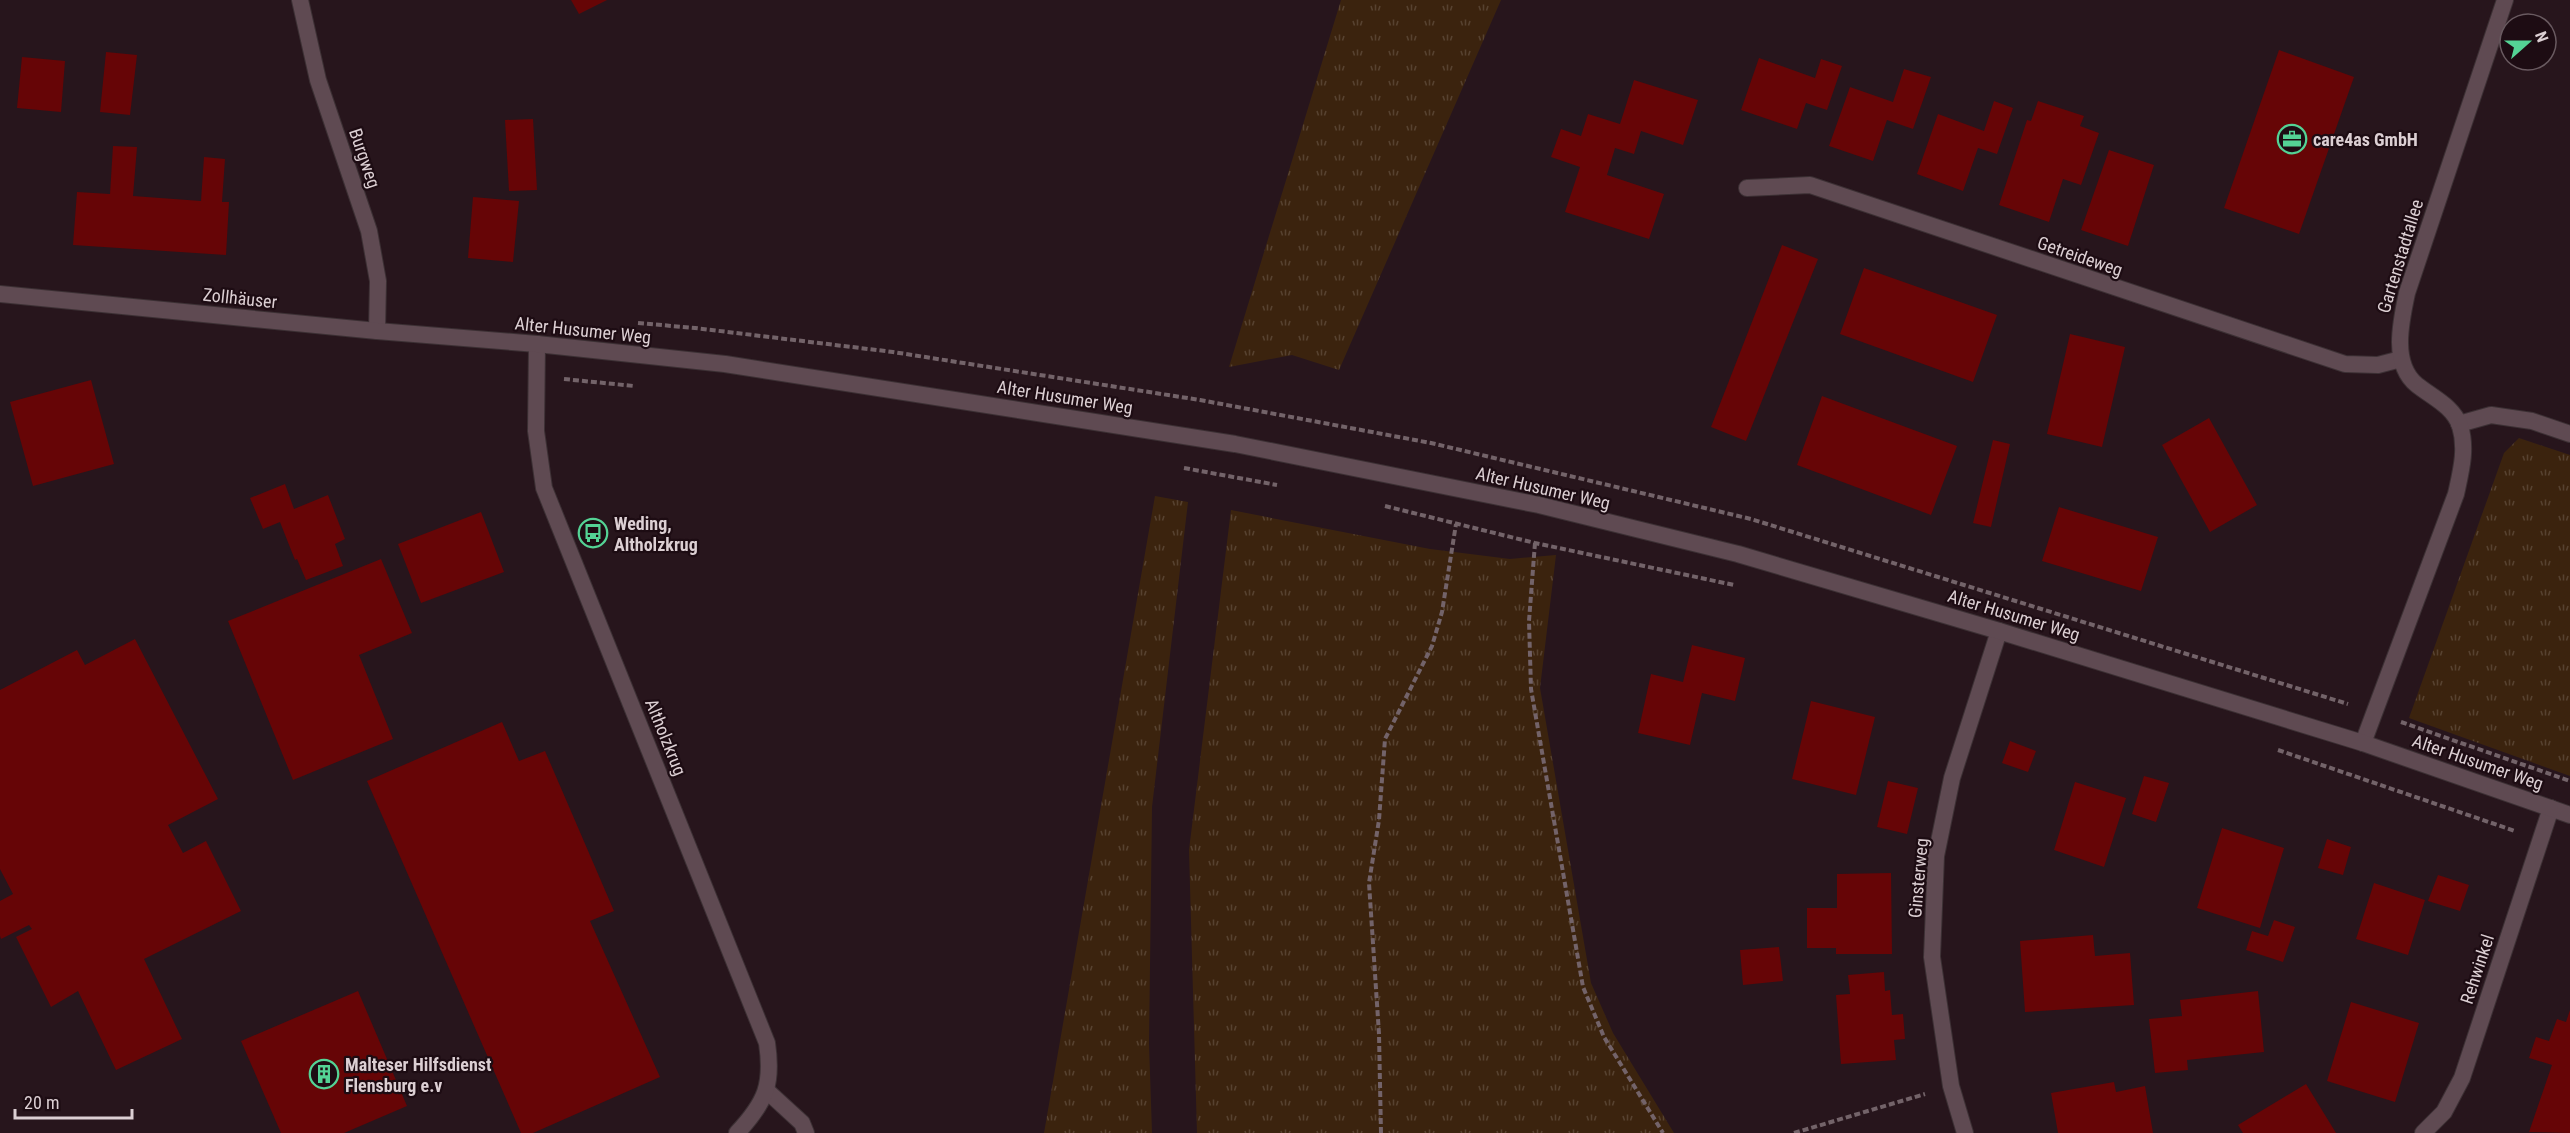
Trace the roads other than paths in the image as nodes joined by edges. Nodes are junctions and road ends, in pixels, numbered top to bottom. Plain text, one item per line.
1 (300, 0) edge
2 (2505, 0) edge
3 (1747, 188) dead end
4 (0, 294) edge
5 (377, 331) junction
6 (477, 340) joint
7 (537, 344) junction
8 (2401, 359) junction
9 (2459, 424) junction
10 (2570, 434) edge
11 (1999, 631) junction
12 (2363, 743) junction
13 (2551, 808) junction
14 (2570, 815) edge
15 (767, 1091) junction
16 (737, 1133) edge
17 (806, 1133) edge
18 (1965, 1133) edge
19 (2423, 1133) edge

1 - 5 street, Burgweg
2 - 8 street, Gartenstadtallee
3 - 8 street, Getreideweg
4 - 5 street, Zollhäuser
5 - 6 street, Zollhäuser
6 - 7 street, Alter Husumer Weg
7 - 11 street, Alter Husumer Weg
7 - 15 street, Altholzkrug
8 - 9 street, Gartenstadtallee
9 - 10 street
9 - 12 street, Gartenstadtallee
11 - 12 street, Alter Husumer Weg
11 - 18 street, Ginsterweg
12 - 13 street, Alter Husumer Weg
13 - 14 street, Alter Husumer Weg
13 - 19 street, Rehwinkel
15 - 16 street, Altholzkrug
15 - 17 street

